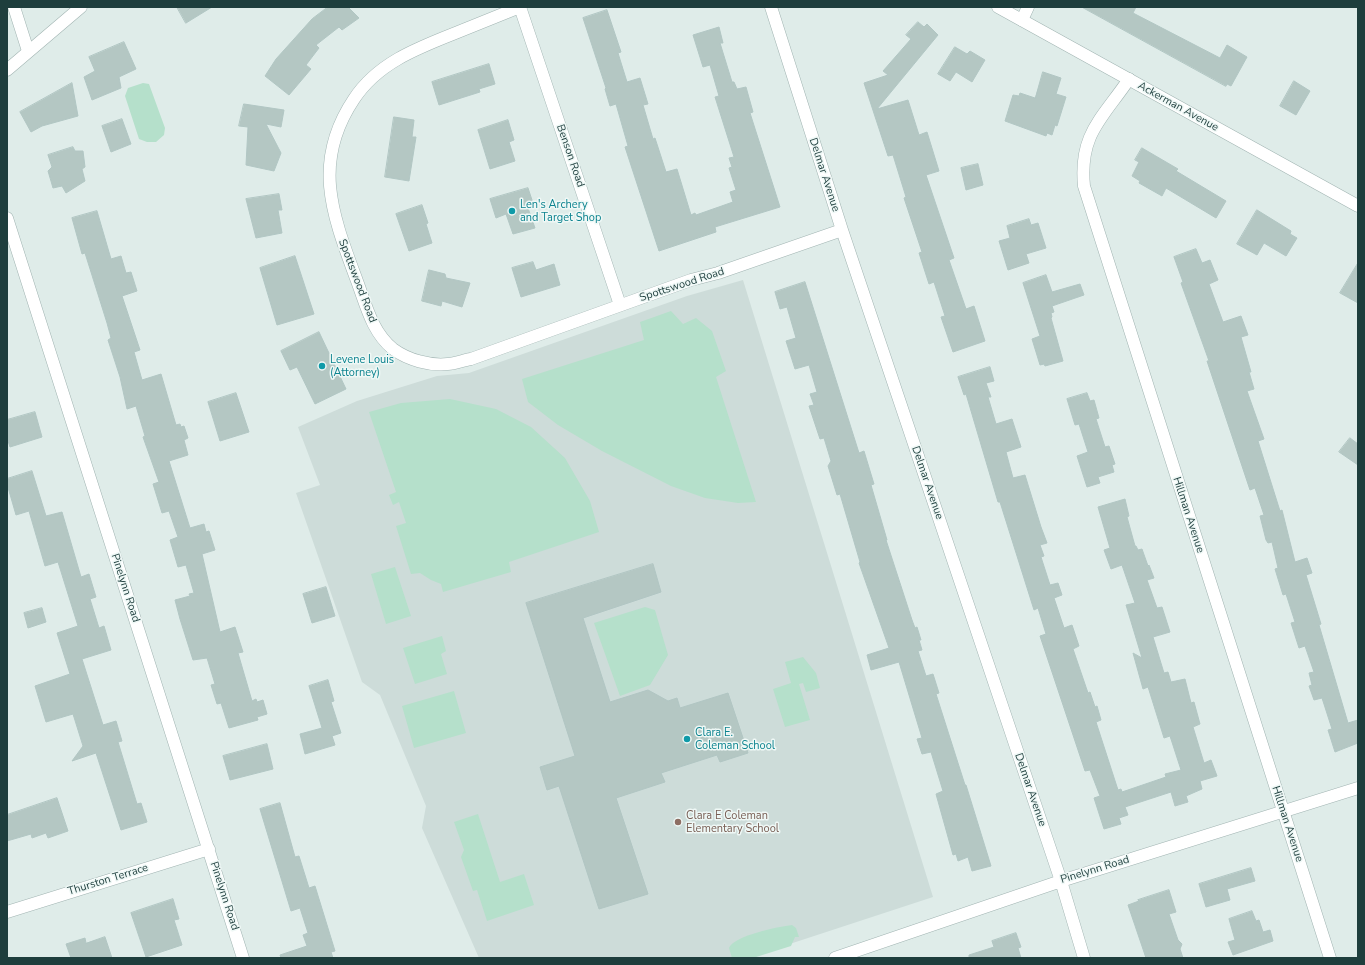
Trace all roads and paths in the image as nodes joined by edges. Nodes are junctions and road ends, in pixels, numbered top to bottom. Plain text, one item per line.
1 (14, 7) edge
2 (81, 7) edge
3 (520, 7) edge
4 (770, 7) edge
5 (998, 7) edge
6 (1028, 7) edge
7 (1022, 20) junction
8 (28, 51) junction
9 (7, 70) edge
10 (1129, 79) junction
11 (1358, 206) edge
12 (7, 218) edge
13 (842, 230) junction
14 (620, 305) junction
15 (1358, 788) edge
16 (1283, 812) junction
17 (209, 849) junction
18 (1061, 880) junction
19 (7, 912) edge
20 (243, 958) edge
21 (835, 958) edge
22 (1084, 958) edge
23 (1330, 958) edge

1 - 8 street
2 - 8 street
3 - 14 street, Benson Road
3 - 14 street, Spottswood Road
4 - 13 street, Delmar Avenue
5 - 7 street, Ackerman Avenue
6 - 7 street
7 - 10 street, Ackerman Avenue
8 - 9 street
10 - 11 street, Ackerman Avenue
10 - 16 street, Hillman Avenue
12 - 17 street, Pinelynn Road
13 - 14 street, Spottswood Road
13 - 18 street, Delmar Avenue
15 - 16 street, Pinelynn Road
16 - 18 street, Pinelynn Road
16 - 23 street, Hillman Avenue
17 - 19 street, Thurston Terrace
17 - 20 street, Pinelynn Road
18 - 21 street, Pinelynn Road
18 - 22 street, Delmar Avenue

